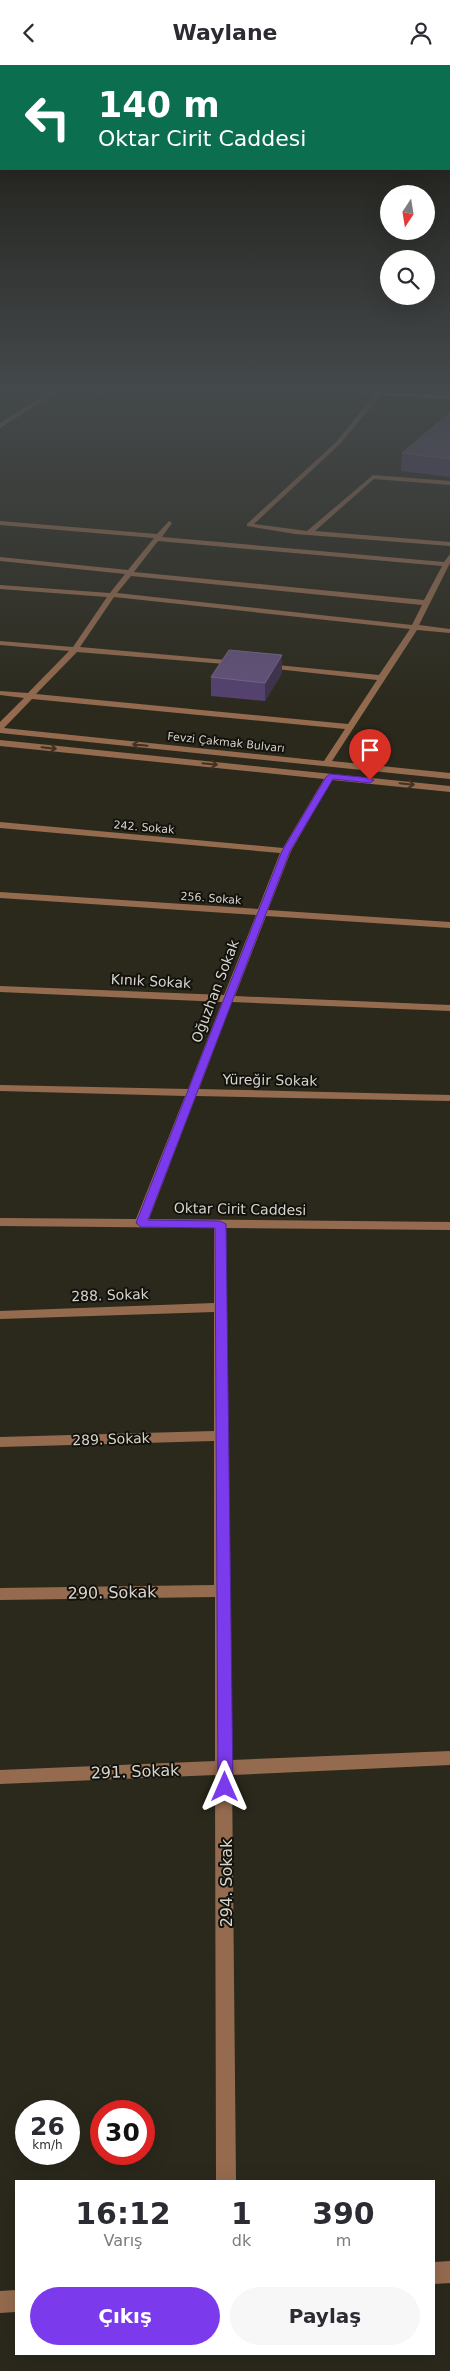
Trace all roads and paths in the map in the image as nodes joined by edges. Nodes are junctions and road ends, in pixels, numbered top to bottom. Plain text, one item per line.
1 (277, 500) edge
2 (347, 500) edge
3 (0, 523) edge
4 (169, 523) dead end
5 (310, 532) junction
6 (158, 537) junction
7 (290, 541) junction
8 (450, 544) edge
9 (0, 559) edge
10 (448, 560) edge
11 (129, 573) junction
12 (0, 587) edge
13 (112, 595) junction
14 (427, 603) junction
15 (414, 628) junction
16 (450, 631) edge
17 (0, 643) edge
18 (75, 649) junction
19 (246, 664) edge
20 (255, 665) edge
21 (381, 678) junction
22 (0, 693) edge
23 (30, 695) junction
24 (350, 727) junction
25 (0, 729) edge
26 (0, 743) edge
27 (327, 763) junction
28 (450, 776) edge
29 (330, 777) junction
30 (450, 789) edge
31 (0, 825) edge
32 (286, 851) junction
33 (0, 895) edge
34 (261, 914) junction
35 (450, 925) edge
36 (0, 989) edge
37 (228, 999) junction
38 (450, 1008) edge
39 (0, 1089) edge
40 (192, 1093) junction
41 (450, 1098) edge
42 (0, 1222) edge
43 (141, 1223) junction
44 (220, 1224) junction
45 (450, 1226) edge
46 (221, 1307) junction
47 (0, 1315) edge
48 (222, 1436) junction
49 (0, 1442) edge
50 (223, 1591) junction
51 (0, 1594) edge
52 (450, 1758) edge
53 (225, 1768) junction
54 (0, 1777) edge
55 (226, 2180) edge
56 (450, 2272) edge
57 (435, 2273) edge
58 (15, 2301) edge
59 (0, 2302) edge

1 - 7 street
2 - 5 street
3 - 6 street
4 - 6 street
5 - 7 street
5 - 8 street
6 - 7 street
6 - 11 street
7 - 10 street
9 - 11 street
10 - 14 street
11 - 13 street
11 - 14 street
12 - 13 street
13 - 15 street
13 - 18 street
14 - 15 street
15 - 16 street
15 - 21 street
17 - 18 street
18 - 19 street
18 - 23 street
20 - 21 street
21 - 24 street
22 - 23 street
23 - 24 street
23 - 25 street
24 - 27 street
27 -> 25 street, Fevzi Çakmak Bulvarı
26 -> 29 street, Fevzi Çakmak Bulvarı
27 - 28 street, Fevzi Çakmak Bulvarı
29 -> 30 street, Fevzi Çakmak Bulvarı
29 - 32 street, Oğuzhan Sokak
31 - 32 street, 242. Sokak
32 - 34 street, Oğuzhan Sokak
33 - 34 street, 256. Sokak
34 - 35 street, 256. Sokak
34 - 37 street, Oğuzhan Sokak
36 - 37 street, Kınık Sokak
37 - 38 street, Kınık Sokak
37 - 40 street, Oğuzhan Sokak
39 - 40 street, Yüreğir Sokak
40 - 41 street, Yüreğir Sokak
40 - 43 street, Oğuzhan Sokak
42 - 43 street, Oktar Cirit Caddesi
43 - 44 street, Oktar Cirit Caddesi
44 - 45 street, Oktar Cirit Caddesi
44 - 46 street, 294. Sokak
46 - 47 street, 288. Sokak
46 - 48 street, 294. Sokak
48 - 49 street, 289. Sokak
48 - 50 street, 294. Sokak
50 - 51 street, 290. Sokak
50 - 53 street, 294. Sokak
52 - 53 street, 291. Sokak
53 - 54 street, 291. Sokak
53 - 55 street, 294. Sokak
56 - 57 street
58 - 59 street

